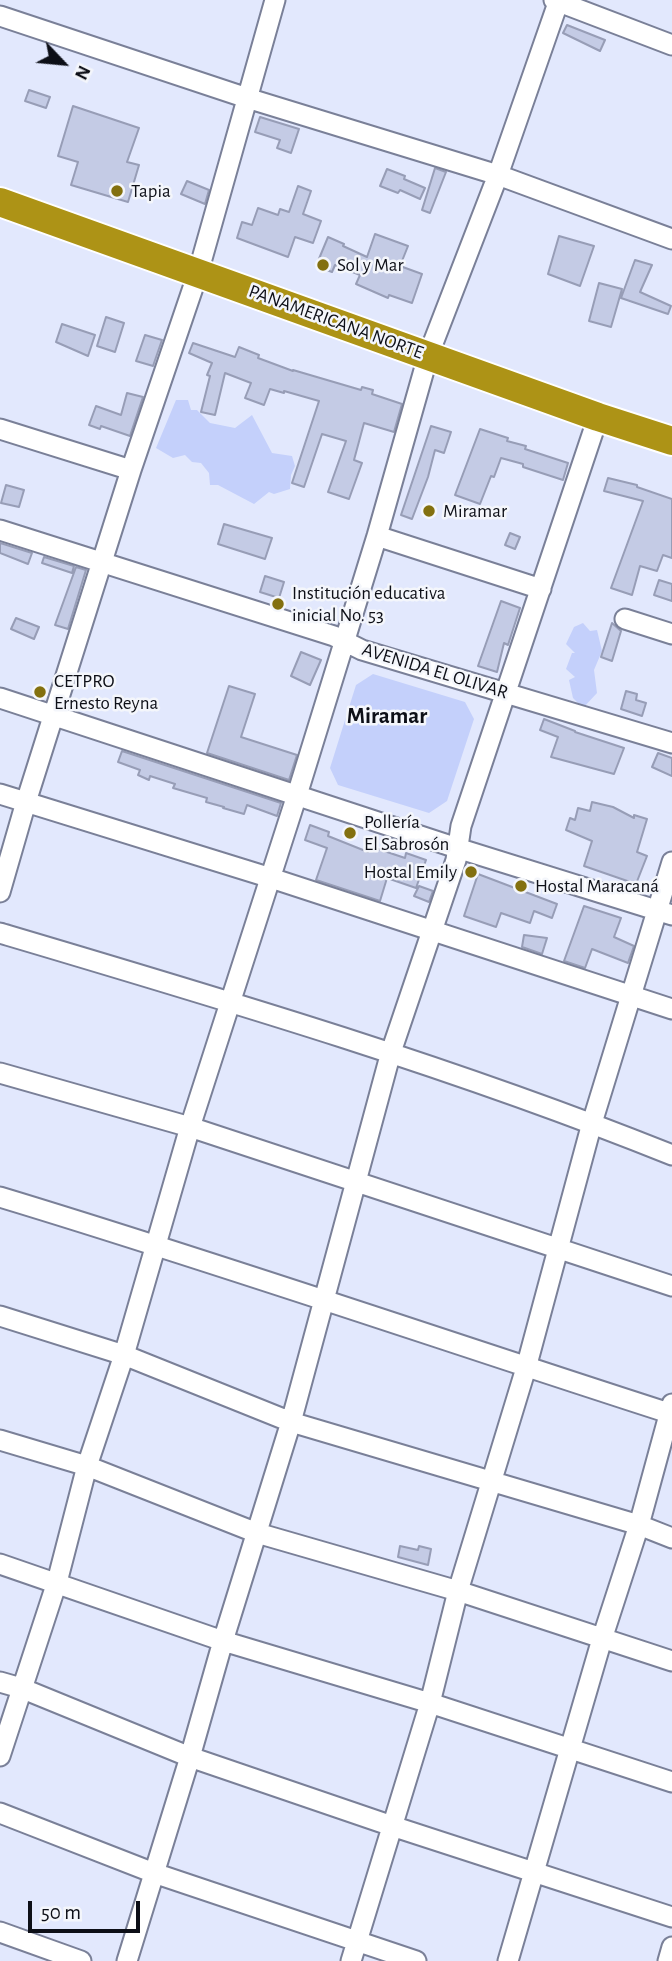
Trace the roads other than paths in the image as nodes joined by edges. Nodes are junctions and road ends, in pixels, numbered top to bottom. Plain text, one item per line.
1 (275, 0) edge
2 (557, 1) edge
3 (0, 16) edge
4 (672, 45) edge
5 (247, 98) junction
6 (498, 175) junction
7 (0, 202) edge
8 (672, 239) edge
9 (198, 273) junction
10 (428, 356) junction
11 (598, 417) junction
12 (0, 429) edge
13 (672, 441) edge
14 (131, 470) junction
15 (0, 530) edge
16 (377, 536) junction
17 (102, 561) junction
18 (541, 589) junction
19 (625, 619) dead end
20 (672, 634) edge
21 (344, 641) junction
22 (506, 693) junction
23 (0, 698) edge
24 (54, 715) junction
25 (672, 743) edge
26 (0, 793) edge
27 (297, 795) junction
28 (26, 802) junction
29 (457, 848) junction
30 (672, 862) edge
31 (271, 878) junction
32 (0, 892) edge
33 (665, 913) edge
34 (432, 931) junction
35 (0, 933) edge
36 (631, 996) junction
37 (230, 1001) junction
38 (672, 1009) edge
39 (391, 1052) junction
40 (0, 1073) edge
41 (592, 1123) junction
42 (190, 1127) junction
43 (672, 1155) edge
44 (356, 1182) junction
45 (0, 1197) edge
46 (156, 1244) junction
47 (558, 1250) junction
48 (672, 1286) edge
49 (324, 1300) junction
50 (0, 1316) edge
51 (124, 1355) junction
52 (526, 1368) junction
53 (671, 1411) edge
54 (291, 1422) junction
55 (0, 1440) edge
56 (87, 1466) junction
57 (491, 1482) junction
58 (639, 1525) junction
59 (257, 1533) junction
60 (672, 1538) edge
61 (0, 1564) edge
62 (57, 1582) junction
63 (458, 1591) junction
64 (602, 1639) junction
65 (223, 1642) junction
66 (672, 1661) edge
67 (0, 1682) edge
68 (21, 1688) junction
69 (429, 1703) junction
70 (570, 1749) junction
71 (0, 1756) edge
72 (190, 1757) junction
73 (672, 1782) edge
74 (0, 1813) edge
75 (392, 1826) junction
76 (534, 1872) junction
77 (154, 1874) junction
78 (672, 1917) edge
79 (0, 1932) edge
80 (672, 1947) edge
81 (354, 1952) edge
82 (81, 1961) edge
83 (127, 1961) edge
84 (416, 1961) edge
85 (508, 1961) edge
86 (668, 1961) edge

1 - 5 street
2 - 4 street
2 - 6 street
3 - 5 street
5 - 6 street
5 - 9 street
6 - 8 street
6 - 10 street
7 - 9 highway, PANAMERICANA NORTE
9 - 10 highway, PANAMERICANA NORTE
9 - 14 street
10 - 11 highway, PANAMERICANA NORTE
10 - 16 street
11 - 13 highway, PANAMERICANA NORTE
11 - 18 street
12 - 14 street
14 - 17 street
15 - 17 street, AVENIDA EL OLIVAR
16 - 18 street
16 - 21 street
17 - 21 street, AVENIDA EL OLIVAR
17 - 24 street
18 - 22 street
19 - 20 street
21 - 22 street, AVENIDA EL OLIVAR
21 - 27 street
22 - 25 street, AVENIDA EL OLIVAR
22 - 29 street
23 - 24 street
24 - 27 street
24 - 28 street
26 - 28 street
27 - 29 street
27 - 31 street
28 - 31 street
28 - 32 street
29 - 33 street
29 - 34 street
30 - 33 street
31 - 34 street
31 - 37 street
33 - 36 street
34 - 36 street
34 - 39 street
35 - 37 street
36 - 38 street
36 - 41 street
37 - 39 street
37 - 42 street
39 - 41 street
39 - 44 street
40 - 42 street
41 - 43 street
41 - 47 street
42 - 44 street
42 - 46 street
44 - 47 street
44 - 49 street
45 - 46 street
46 - 49 street
46 - 51 street
47 - 48 street
47 - 52 street
49 - 52 street
49 - 54 street
50 - 51 street
51 - 54 street
51 - 56 street
52 - 53 street
52 - 57 street
53 - 58 street
54 - 57 street
54 - 59 street
55 - 56 street
56 - 59 street
56 - 62 street
57 - 58 street
57 - 63 street
58 - 60 street
58 - 64 street
59 - 63 street
59 - 65 street
61 - 62 street
62 - 65 street
62 - 68 street
63 - 64 street
63 - 69 street
64 - 66 street
64 - 70 street
65 - 69 street
65 - 72 street
67 - 68 street
68 - 71 street
68 - 72 street
69 - 70 street
69 - 75 street
70 - 73 street
70 - 76 street
72 - 75 street
72 - 77 street
74 - 77 street
75 - 76 street
75 - 81 street
76 - 78 street
76 - 85 street
77 - 81 street
77 - 83 street
79 - 82 street
80 - 86 street
81 - 84 street

